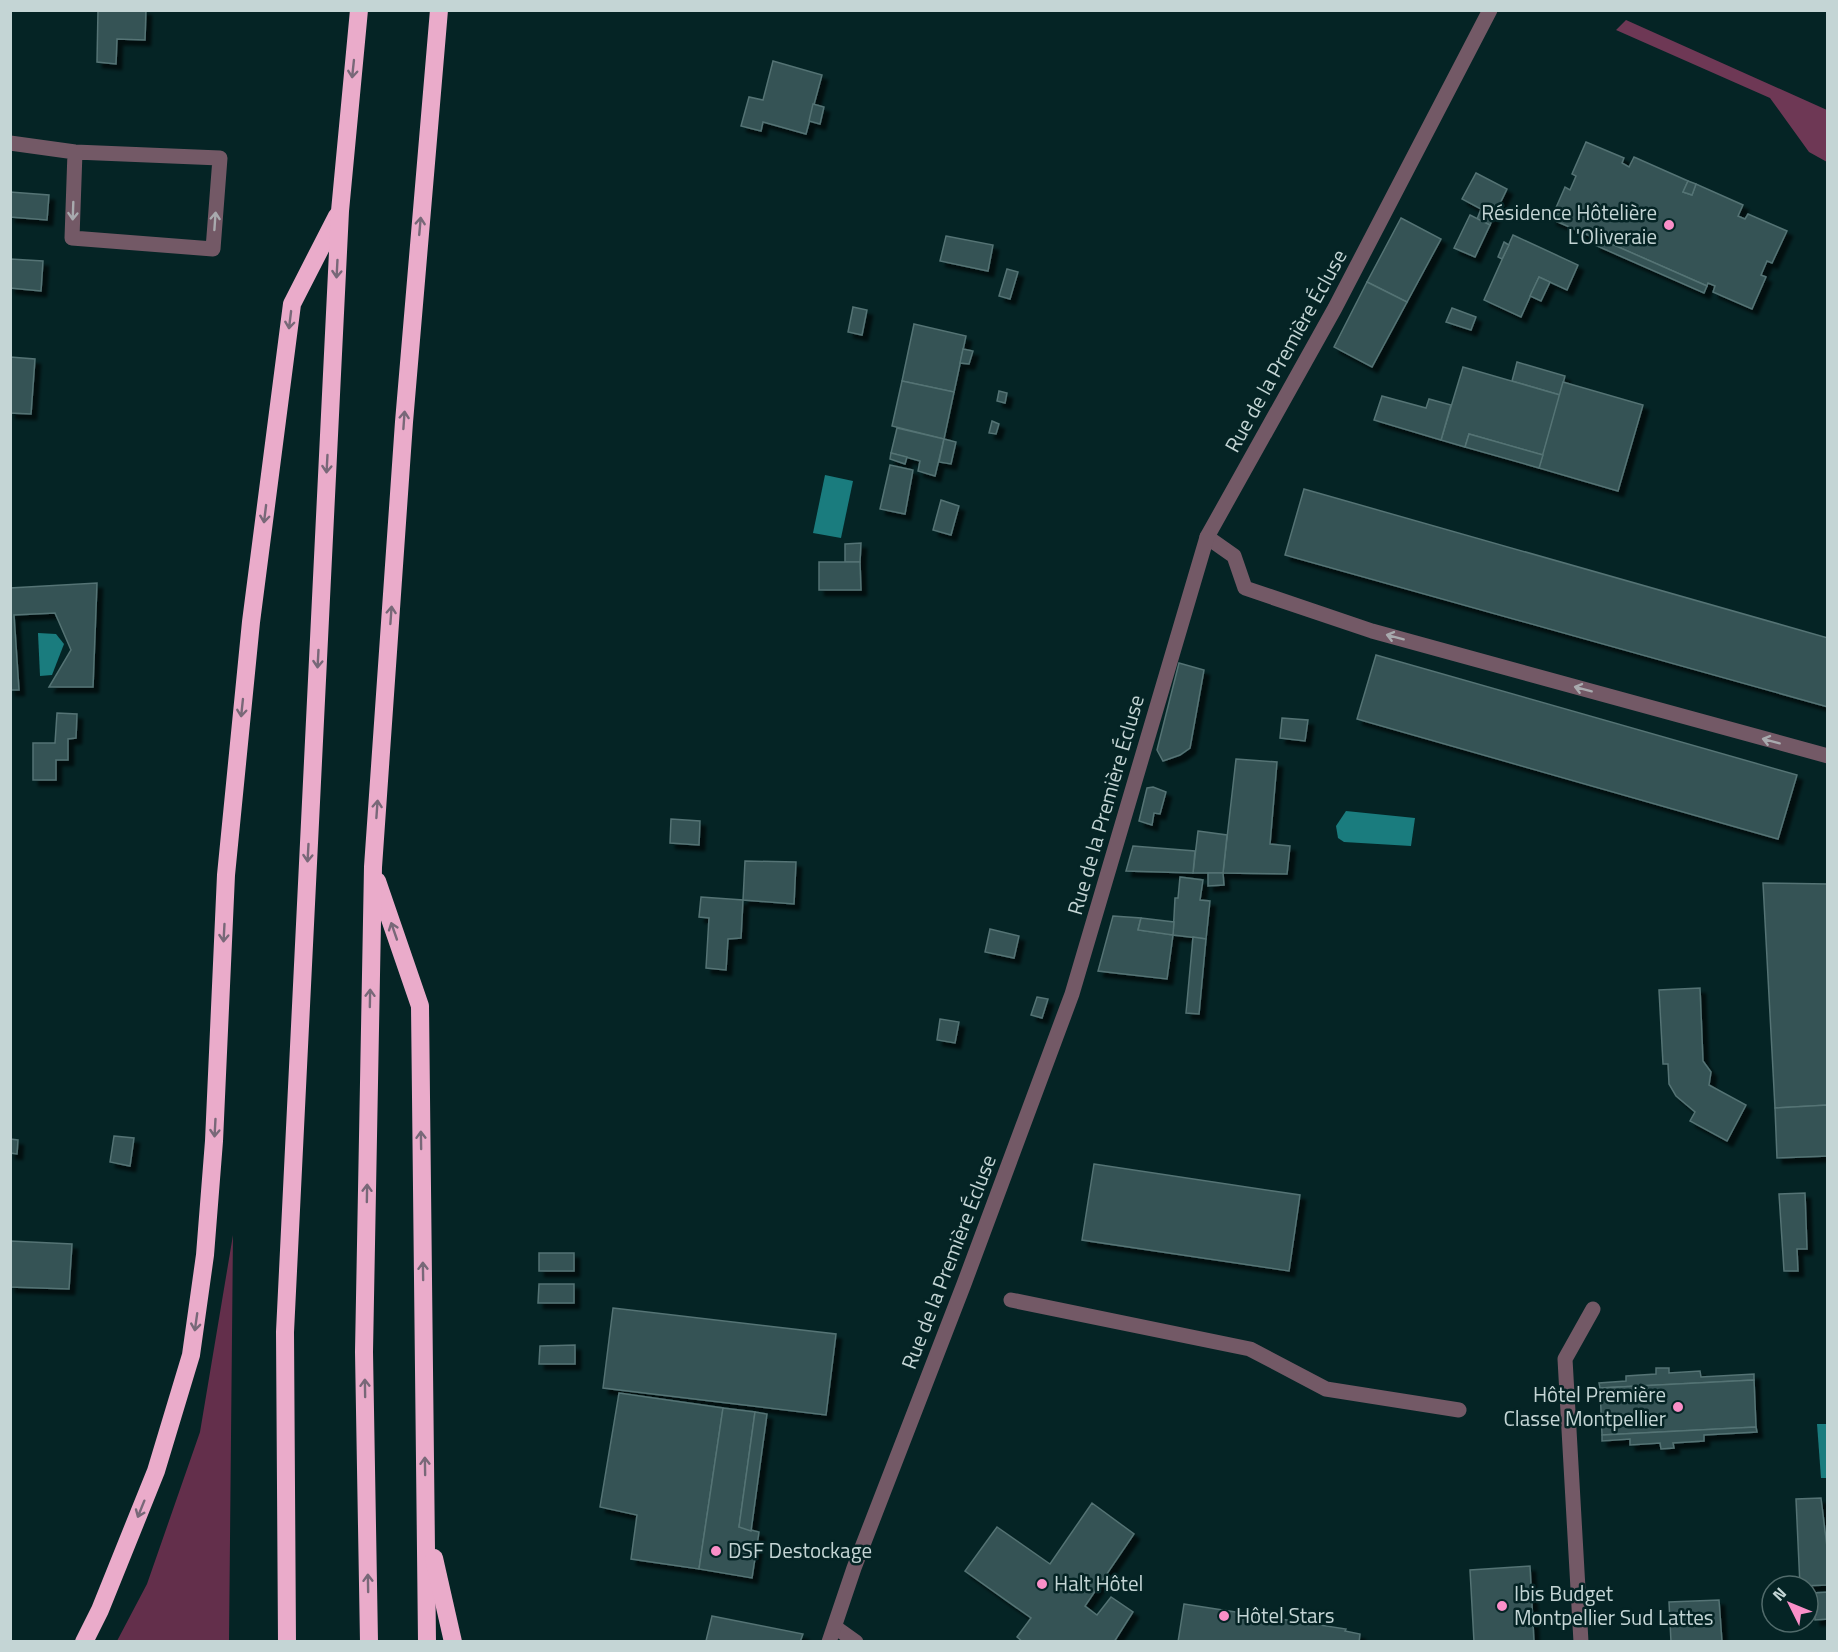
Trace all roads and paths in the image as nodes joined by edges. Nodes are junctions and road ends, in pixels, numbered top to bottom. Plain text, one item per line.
1 (359, 10) edge
2 (439, 10) edge
3 (1490, 10) edge
4 (10, 143) edge
5 (75, 152) junction
6 (340, 211) junction
7 (1207, 537) junction
8 (1827, 756) edge
9 (373, 867) junction
10 (1011, 1300) dead end
11 (1593, 1310) dead end
12 (1460, 1410) dead end
13 (426, 1524) junction
14 (832, 1634) edge
15 (84, 1641) edge
16 (287, 1641) edge
17 (369, 1641) edge
18 (427, 1641) edge
19 (453, 1641) edge
20 (856, 1641) edge
21 (1581, 1641) edge

1 -> 6 highway
9 -> 2 highway
3 - 7 street, Rue de la Première Écluse
4 - 5 street
5 -> 5 street
6 -> 15 highway
6 -> 16 highway
8 -> 7 street
7 - 14 street, Rue de la Première Écluse
13 -> 9 highway
17 -> 9 highway
10 - 12 street
11 - 21 street
13 - 18 highway
13 - 19 highway
14 - 20 street

